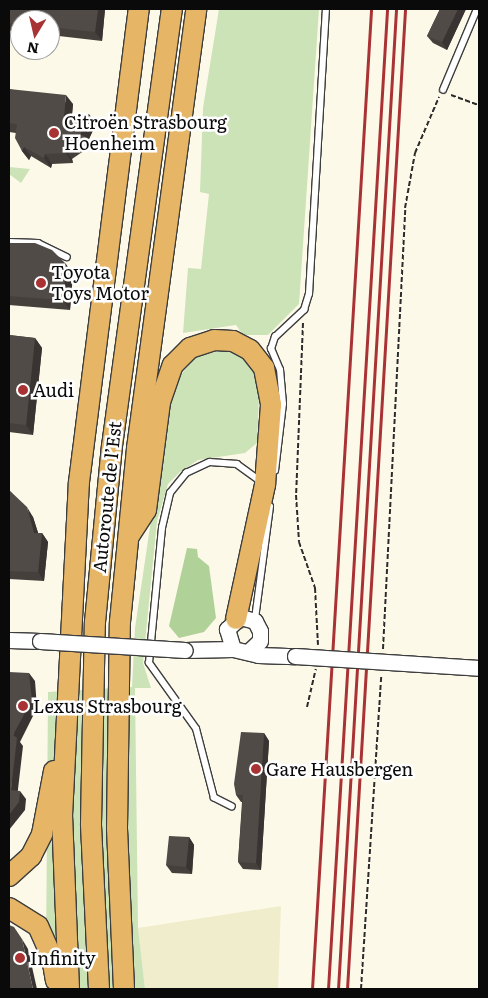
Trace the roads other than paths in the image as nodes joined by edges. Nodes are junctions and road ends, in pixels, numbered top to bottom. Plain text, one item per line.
1 (139, 9) edge
2 (151, 9) edge
3 (172, 9) edge
4 (196, 9) edge
5 (326, 9) edge
6 (477, 9) edge
7 (443, 90) road end
8 (117, 187) junction
9 (9, 242) edge
10 (67, 257) dead end
11 (269, 487) junction
12 (128, 537) junction
13 (239, 625) junction
14 (261, 636) junction
15 (9, 640) edge
16 (232, 649) junction
17 (185, 650) junction
18 (248, 652) junction
19 (295, 656) junction
20 (479, 668) edge
21 (69, 696) junction
22 (232, 807) dead end
23 (9, 876) edge
24 (9, 908) edge
25 (57, 989) edge
26 (69, 989) edge
27 (99, 989) edge
28 (124, 989) edge

1 - 8 highway
2 - 8 highway
3 - 27 highway, Autoroute de l’Est
4 - 12 highway, Autoroute de l’Est
5 - 11 lane
6 - 7 lane
8 - 21 highway
9 - 10 lane
11 - 12 highway
11 - 13 highway
11 - 22 lane
12 - 28 highway, Autoroute de l’Est
13 - 14 street
13 - 16 street
13 - 17 street
14 - 18 street
14 - 19 street
15 - 17 street, bridge
16 - 17 street
16 - 18 street
18 - 19 street
19 - 20 street, bridge
21 - 23 highway
21 - 26 highway
24 - 25 highway

